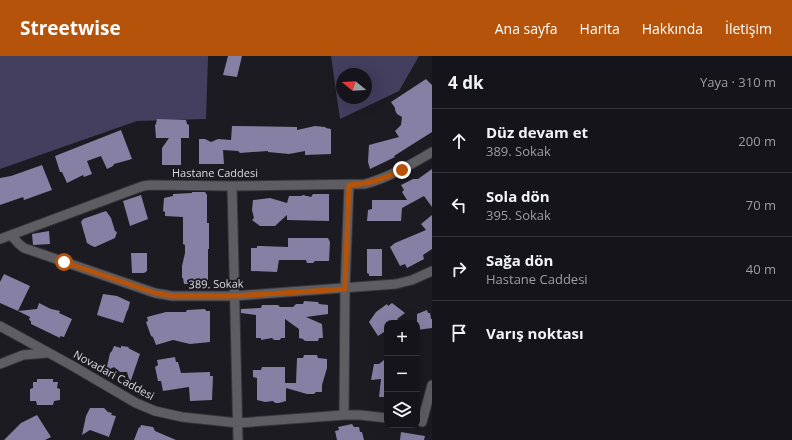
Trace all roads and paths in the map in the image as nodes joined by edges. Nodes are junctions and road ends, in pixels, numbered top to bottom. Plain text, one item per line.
1 (432, 152) edge
2 (349, 185) junction
3 (232, 186) junction
4 (11, 236) junction
5 (0, 239) edge
6 (432, 271) edge
7 (345, 289) junction
8 (234, 296) junction
9 (0, 326) edge
10 (48, 353) junction
11 (0, 364) edge
12 (432, 385) edge
13 (344, 415) junction
14 (384, 418) edge
15 (420, 422) edge
16 (238, 423) junction
17 (432, 423) edge
18 (238, 440) edge

1 - 2 street, Hastane Caddesi
2 - 3 street, Hastane Caddesi
2 - 7 street
3 - 4 street, Hastane Caddesi
3 - 8 street
4 - 5 street, Hastane Caddesi
4 - 8 street, 389. Sokak
6 - 7 street, 389. Sokak
7 - 8 street, 389. Sokak
7 - 13 street
8 - 16 street
9 - 10 street, Novadari Caddesi
10 - 11 street
10 - 16 street, Novadari Caddesi
12 - 15 street
13 - 14 street, Novadari Caddesi
13 - 16 street, Novadari Caddesi
15 - 17 street
16 - 18 street

